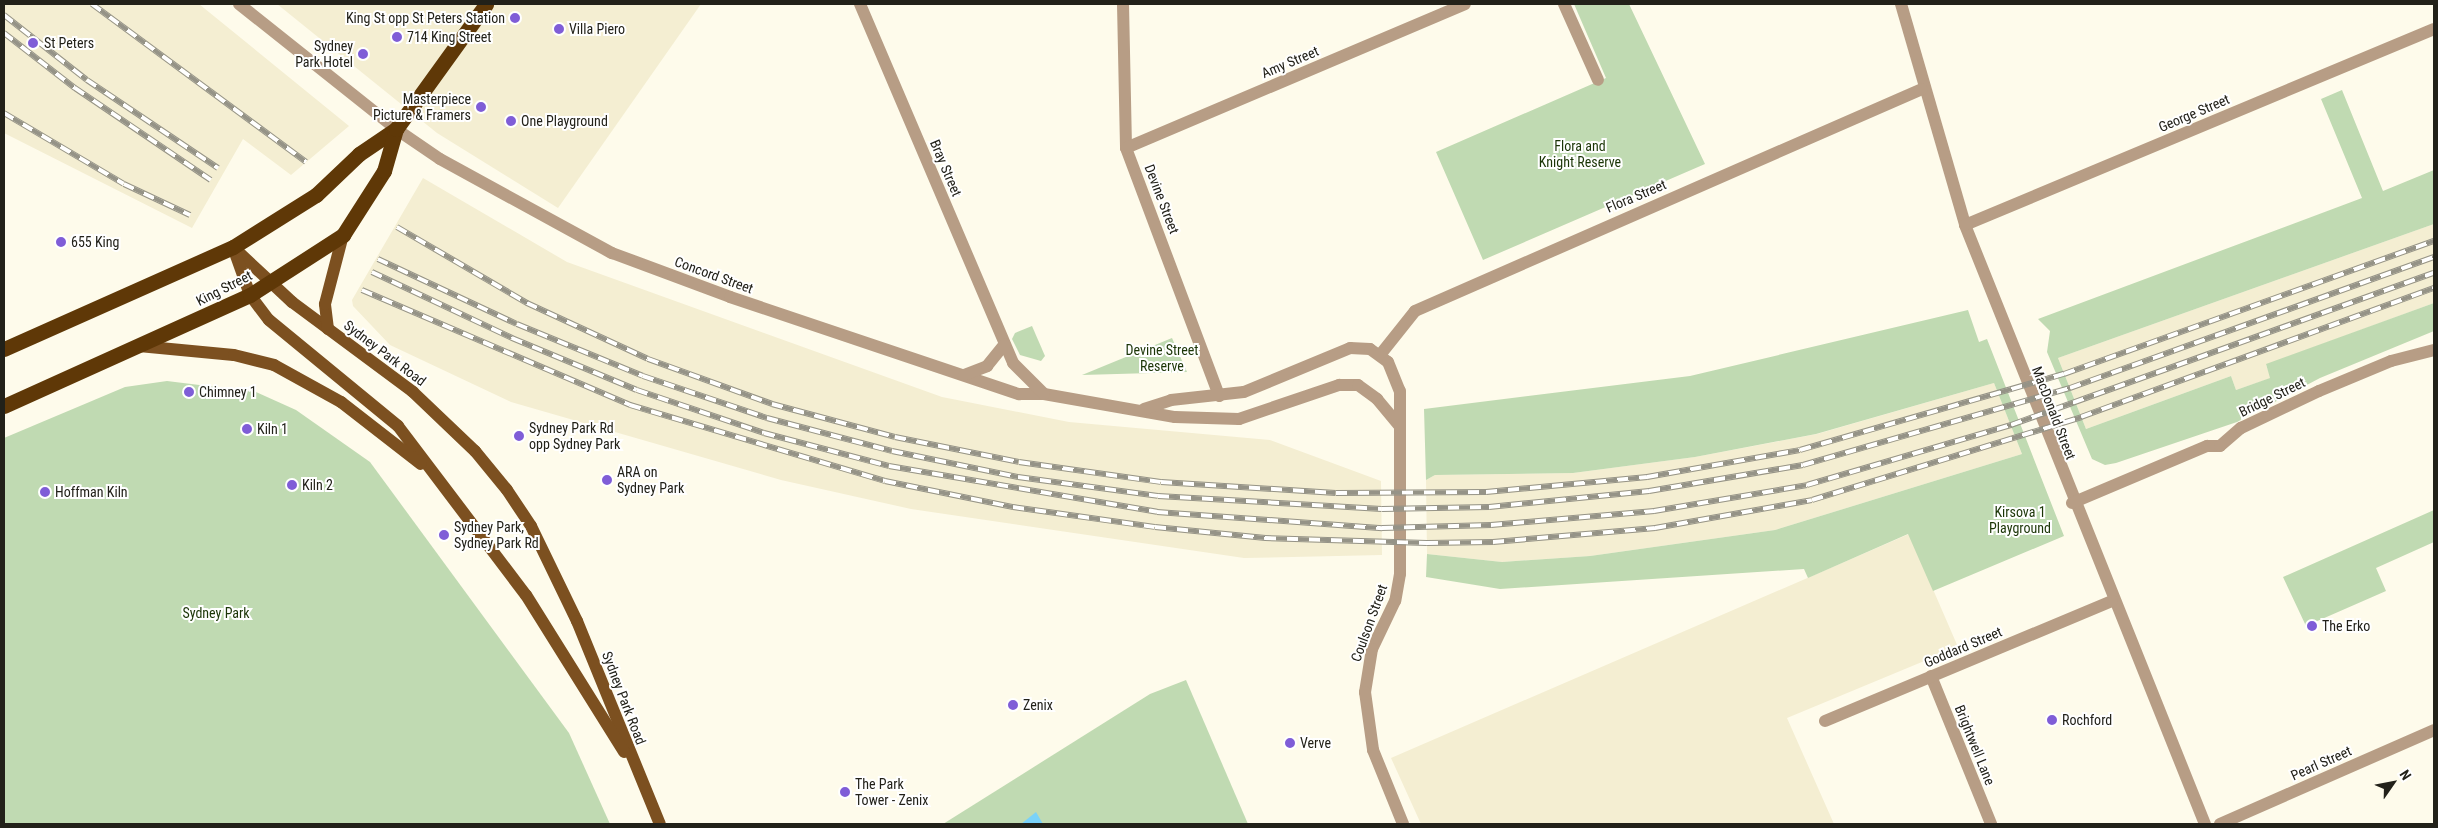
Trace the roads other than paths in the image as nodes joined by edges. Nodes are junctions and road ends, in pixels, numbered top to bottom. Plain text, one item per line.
1 (239, 4) edge
2 (486, 4) edge
3 (860, 4) edge
4 (1123, 4) edge
5 (1465, 4) edge
6 (1564, 4) edge
7 (1900, 4) edge
8 (2434, 29) edge
9 (1598, 80) dead end
10 (1922, 89) junction
11 (396, 129) junction
12 (1126, 148) junction
13 (1965, 225) junction
14 (343, 235) junction
15 (233, 247) junction
16 (270, 282) junction
17 (250, 295) junction
18 (328, 329) junction
19 (1005, 344) junction
20 (139, 346) junction
21 (4, 349) edge
22 (2434, 350) edge
23 (1380, 355) junction
24 (964, 374) junction
25 (1044, 394) junction
26 (1219, 396) junction
27 (4, 406) edge
28 (1144, 410) junction
29 (1398, 424) junction
30 (431, 471) junction
31 (2072, 503) junction
32 (2112, 601) junction
33 (1931, 676) junction
34 (1825, 721) dead end
35 (2434, 730) edge
36 (636, 770) junction
37 (660, 824) edge
38 (1403, 824) edge
39 (1991, 824) edge
40 (2205, 824) edge
41 (2220, 824) edge

1 - 11 street, Concord Street
2 - 11 highway, King Street
3 - 19 street, Bray Street
4 - 12 street, Devine Street
5 - 12 street, Amy Street
6 - 9 street
7 - 10 street, MacDonald Street
8 - 13 street, George Street
10 - 13 street, MacDonald Street
10 - 23 street, Flora Street
11 - 14 highway, King Street
11 - 15 highway, King Street
11 - 24 street, Concord Street
12 - 26 street, Devine Street
13 - 31 street, MacDonald Street
14 - 16 highway, King Street
14 - 18 main road
15 - 16 main road, Sydney Park Road
15 - 17 main road, Sydney Park Road
15 - 21 highway, King Street
16 - 17 highway, King Street
16 - 18 main road, Sydney Park Road
17 - 20 highway, King Street
17 - 30 main road, Sydney Park Road
18 - 36 main road, Sydney Park Road
19 - 24 street
19 - 25 street, Bray Street
20 - 27 highway, King Street
20 - 30 main road, Sydney Park Road
22 - 31 street, Bridge Street
23 - 26 street
23 - 29 street, Coulson Street
24 - 25 street, Concord Street
25 - 28 street
26 - 28 street
28 - 29 street
29 - 38 street, Coulson Street
30 - 36 main road, Sydney Park Road
31 - 32 street, MacDonald Street
32 - 33 street, Goddard Street
32 - 40 street, MacDonald Street
33 - 34 street, Goddard Street
33 - 39 street, Brightwell Lane
35 - 41 street, Pearl Street
36 - 37 main road, Sydney Park Road

